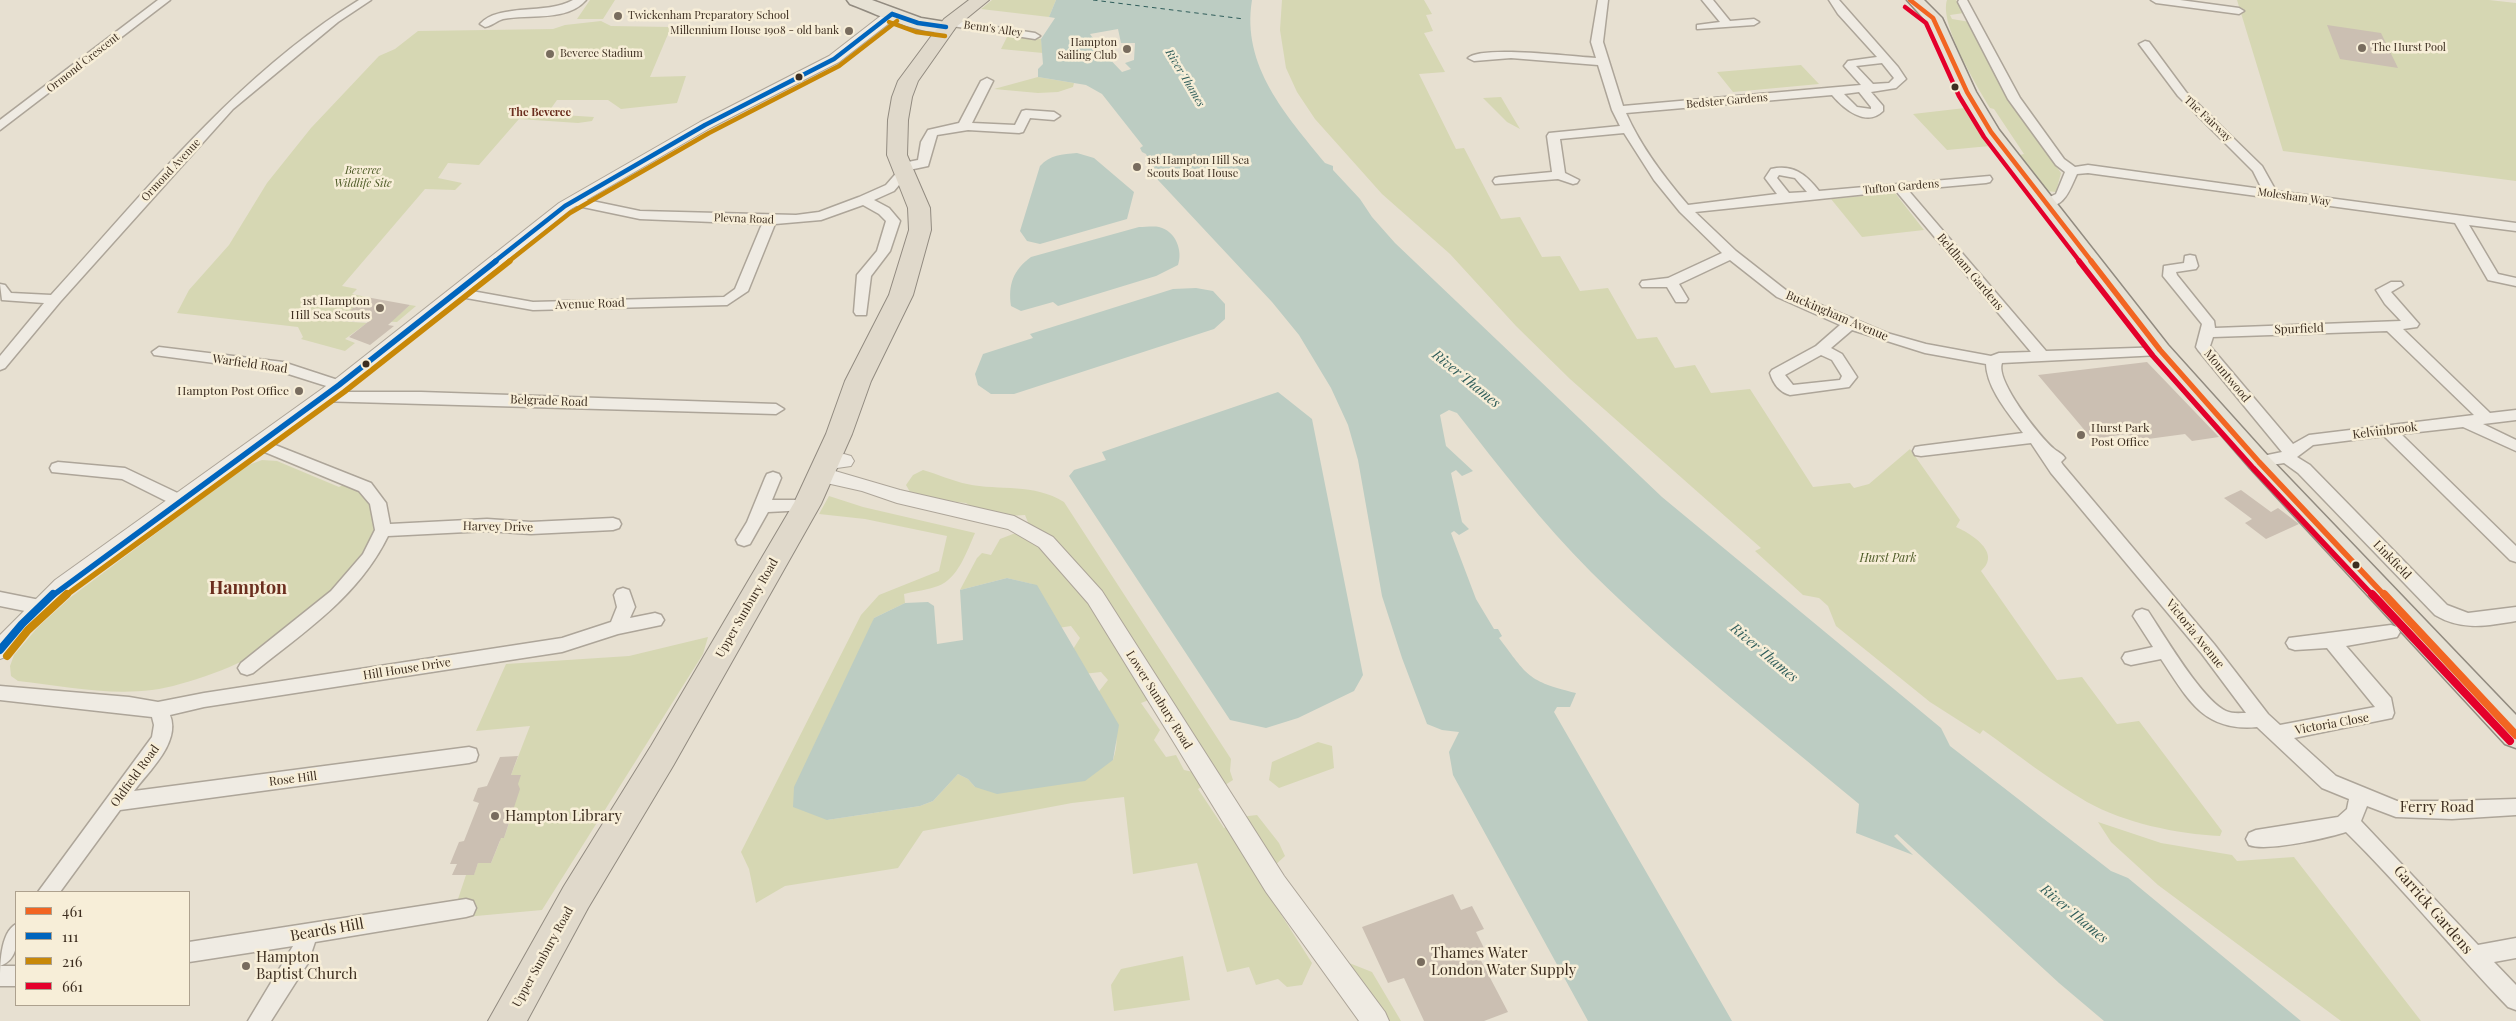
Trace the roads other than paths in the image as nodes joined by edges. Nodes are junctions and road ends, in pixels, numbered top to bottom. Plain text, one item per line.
1 (165, 0) edge
2 (366, 0) edge
3 (581, 0) edge
4 (856, 0) edge
5 (980, 0) edge
6 (1603, 0) edge
7 (1707, 0) edge
8 (1834, 0) edge
9 (1848, 0) edge
10 (2156, 0) edge
11 (1913, 1) edge
12 (1963, 2) dead end
13 (1935, 6) edge
14 (2239, 10) dead end
15 (1842, 12) junction
16 (892, 14) junction
17 (486, 19) dead end
18 (1754, 22) dead end
19 (1727, 24) junction
20 (948, 25) junction
21 (1701, 27) dead end
22 (1035, 36) dead end
23 (2145, 44) dead end
24 (1474, 58) dead end
25 (1885, 60) junction
26 (1602, 62) junction
27 (987, 81) dead end
28 (1867, 89) junction
29 (1836, 92) junction
30 (1618, 110) junction
31 (1054, 116) dead end
32 (0, 126) edge
33 (963, 128) junction
34 (1539, 129) dead end
35 (1627, 129) junction
36 (1554, 136) junction
37 (903, 169) junction
38 (2072, 171) junction
39 (1559, 175) junction
40 (1986, 179) dead end
41 (1573, 180) dead end
42 (1499, 181) dead end
43 (1899, 187) junction
44 (2271, 194) junction
45 (1816, 195) junction
46 (1785, 197) junction
47 (864, 200) junction
48 (574, 201) junction
49 (2045, 202) junction
50 (1685, 209) junction
51 (770, 220) junction
52 (2460, 220) junction
53 (2516, 227) edge
54 (1731, 254) junction
55 (2190, 259) dead end
56 (1672, 282) junction
57 (2516, 282) edge
58 (1647, 284) dead end
59 (2396, 285) dead end
60 (0, 288) edge
61 (454, 292) junction
62 (55, 299) junction
63 (1681, 299) dead end
64 (727, 301) joint
65 (861, 312) dead end
66 (1850, 324) junction
67 (2391, 326) junction
68 (2208, 333) junction
69 (1821, 349) dead end
70 (2160, 350) junction
71 (159, 352) dead end
72 (2042, 356) junction
73 (1993, 360) junction
74 (0, 365) edge
75 (339, 386) junction
76 (323, 397) junction
77 (776, 409) dead end
78 (2513, 416) edge
79 (2486, 418) junction
80 (2463, 421) junction
81 (2388, 431) junction
82 (2034, 437) junction
83 (260, 444) junction
84 (2515, 445) edge
85 (840, 451) junction
86 (1922, 452) dead end
87 (2048, 453) junction
88 (2288, 455) junction
89 (2064, 460) dead end
90 (2259, 462) junction
91 (58, 468) dead end
92 (820, 475) junction
93 (773, 478) dead end
94 (865, 484) junction
95 (180, 501) junction
96 (807, 504) junction
97 (763, 506) junction
98 (612, 524) dead end
99 (383, 530) junction
100 (744, 540) dead end
101 (2516, 556) edge
102 (622, 595) dead end
103 (0, 599) edge
104 (40, 606) junction
105 (2516, 614) edge
106 (2142, 616) dead end
107 (654, 620) dead end
108 (618, 627) junction
109 (2391, 632) dead end
110 (2331, 641) junction
111 (2295, 642) dead end
112 (2, 645) edge
113 (2166, 651) junction
114 (2131, 658) dead end
115 (247, 668) dead end
116 (0, 693) edge
117 (158, 710) junction
118 (2261, 718) junction
119 (2276, 733) junction
120 (2516, 735) edge
121 (469, 755) dead end
122 (2359, 795) junction
123 (116, 802) junction
124 (2516, 807) edge
125 (2349, 822) junction
126 (2256, 839) dead end
127 (49, 891) edge
128 (466, 908) dead end
129 (308, 933) junction
130 (15, 935) edge
131 (2516, 948) edge
132 (190, 952) edge
133 (0, 956) edge
134 (2472, 956) junction
135 (0, 976) edge
136 (15, 976) edge
137 (2516, 1000) edge
138 (258, 1021) edge
139 (508, 1021) edge
140 (1375, 1021) edge

1 - 32 street, Ormond Crescent
2 - 62 street, Ormond Avenue
3 - 17 street
4 - 16 main road
5 - 20 highway, Upper Sunbury Road
6 - 26 street, Buckingham Avenue
7 - 19 street
8 - 9 street
8 - 15 street, Bedster Gardens
9 - 15 street
10 - 14 street
11 - 13 main road
12 - 38 street
13 - 49 main road
15 - 25 street, Bedster Gardens
16 - 20 main road
16 - 48 street
18 - 19 street
19 - 21 street
20 - 22 street, Benn's Alley
20 - 37 highway, Upper Sunbury Road
23 - 44 street, The Fairway
24 - 26 street
25 - 28 street, Bedster Gardens
25 - 28 street
26 - 30 street, Buckingham Avenue
27 - 33 street
28 - 29 street, Bedster Gardens
28 - 29 street
29 - 30 street, Bedster Gardens
30 - 35 street, Buckingham Avenue
31 - 33 street
33 - 37 street
34 - 36 street
35 - 36 street
35 - 50 street, Buckingham Avenue
36 - 39 street
37 - 47 street, Plevna Road
37 - 85 highway, Upper Sunbury Road
38 - 44 street, Molesham Way
38 - 49 street
39 - 41 street
39 - 42 street
40 - 43 street, Tufton Gardens
43 - 45 street, Tufton Gardens
43 - 72 street, Beldham Gardens
44 - 52 street, Molesham Way
45 - 46 street, Tufton Gardens
45 - 46 street
46 - 50 street, Tufton Gardens
47 - 51 street, Plevna Road
47 - 65 street
48 - 51 street, Plevna Road
48 - 61 street
49 - 70 main road
50 - 54 street, Buckingham Avenue
51 - 64 street
52 - 53 street, Molesham Way
52 - 57 street
54 - 56 street
54 - 66 street, Buckingham Avenue
55 - 68 street, Mountwood
56 - 58 street
56 - 63 street
59 - 67 street, Spurfield
60 - 62 street
61 - 64 street, Avenue Road
61 - 75 street
62 - 74 street, Ormond Avenue
66 - 69 street
66 - 73 street, Buckingham Avenue
67 - 68 street, Spurfield
67 - 79 street
68 - 88 street, Mountwood
70 - 72 street, Buckingham Avenue
70 - 90 main road
71 - 75 street, Warfield Road
72 - 73 street, Buckingham Avenue
73 - 82 street, Victoria Avenue
75 - 76 street
76 - 77 street, Belgrade Road
76 - 83 street
78 - 79 street, Kelvinbrook
78 - 84 street
79 - 80 street, Kelvinbrook
80 - 81 street, Kelvinbrook
80 - 84 street
81 - 88 street, Kelvinbrook
81 - 101 street
82 - 86 street
82 - 87 street, Victoria Avenue
83 - 95 street
83 - 99 street
85 - 92 highway, Upper Sunbury Road
85 - 94 street, Lower Sunbury Road
87 - 89 street, Victoria Avenue
87 - 118 street, Victoria Avenue
88 - 90 street, Kelvinbrook
88 - 105 street, Linkfield
90 - 120 main road
91 - 95 street
92 - 94 street, Lower Sunbury Road
92 - 96 highway, Upper Sunbury Road
93 - 97 street
94 - 140 street, Lower Sunbury Road
95 - 104 street
96 - 97 street
96 - 139 highway, Upper Sunbury Road
97 - 100 street
98 - 99 street, Harvey Drive
99 - 115 street
102 - 108 street
103 - 104 street
104 - 112 street
106 - 113 street
107 - 108 street, Hill House Drive
108 - 117 street, Hill House Drive
109 - 110 street
110 - 111 street
110 - 119 street, Victoria Close
113 - 114 street
113 - 118 street
116 - 117 street
117 - 123 street, Oldfield Road
118 - 119 street, Victoria Avenue
119 - 122 street, Victoria Avenue
121 - 123 street, Rose Hill
122 - 124 street, Ferry Road
122 - 125 street
123 - 127 street, Oldfield Road
125 - 126 street
125 - 134 street, Garrick Gardens
128 - 129 street, Beards Hill
129 - 132 street, Beards Hill
129 - 138 street
130 - 133 street
131 - 134 street
134 - 137 street, Garrick Gardens
135 - 136 street

